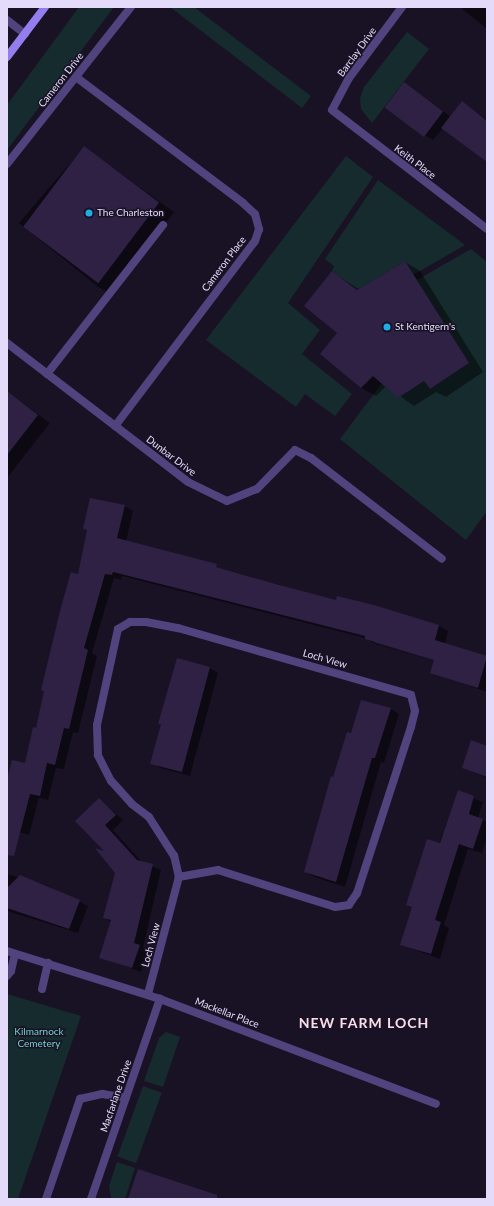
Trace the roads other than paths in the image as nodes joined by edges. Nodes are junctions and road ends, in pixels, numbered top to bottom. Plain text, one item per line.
1 (45, 7) edge
2 (131, 7) edge
3 (402, 7) edge
4 (7, 20) edge
5 (25, 34) junction
6 (7, 57) edge
7 (76, 77) junction
8 (332, 110) joint
9 (7, 164) edge
10 (163, 225) dead end
11 (487, 229) edge
12 (7, 344) edge
13 (47, 374) junction
14 (115, 426) junction
15 (442, 559) dead end
16 (179, 877) junction
17 (11, 952) edge
18 (48, 963) junction
19 (7, 976) edge
20 (42, 989) dead end
21 (148, 994) junction
22 (160, 999) junction
23 (126, 1098) junction
24 (436, 1104) dead end
25 (46, 1199) edge
26 (91, 1199) edge

1 - 5 main road
2 - 7 street, Cameron Drive
3 - 8 street, Barclay Drive
4 - 5 street
5 - 6 main road
7 - 9 street, Cameron Drive
7 - 14 street, Cameron Place
8 - 11 street, Keith Place
10 - 13 street
12 - 13 street, Dunbar Drive
13 - 14 street, Dunbar Drive
14 - 15 street, Dunbar Drive
16 - 16 street, Loch View
16 - 21 street, Loch View
17 - 18 street, Mackellar Place
17 - 19 street
18 - 20 street
18 - 21 street, Mackellar Place
21 - 22 street, Mackellar Place
22 - 23 street, Macfarlane Drive
22 - 24 street, Mackellar Place
23 - 25 street
23 - 26 street, Macfarlane Drive

